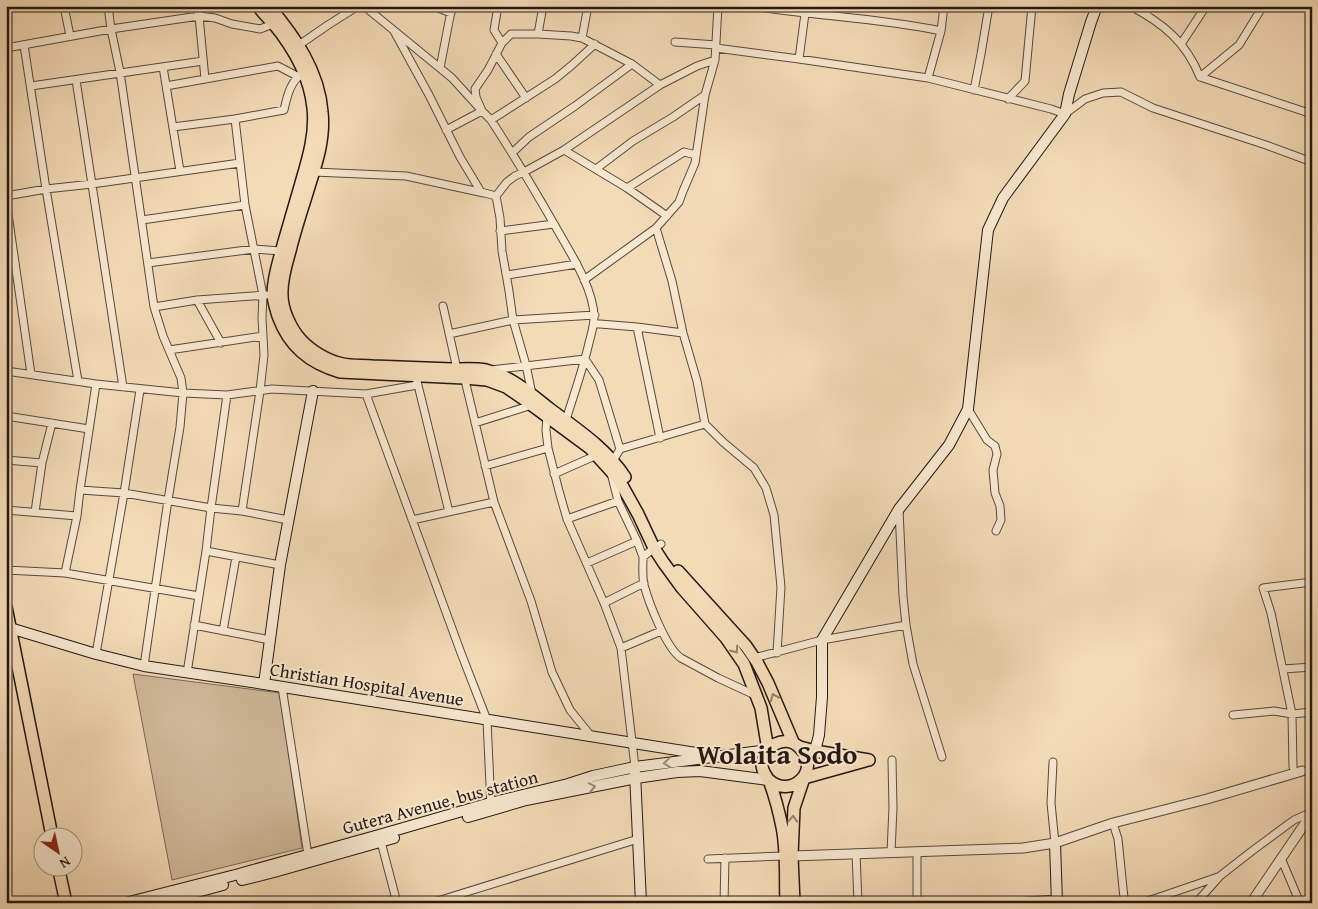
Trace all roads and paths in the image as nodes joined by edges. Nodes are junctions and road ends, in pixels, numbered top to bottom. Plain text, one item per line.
1 (64, 6) edge
2 (108, 6) edge
3 (197, 6) edge
4 (258, 6) edge
5 (269, 6) edge
6 (358, 6) edge
7 (364, 6) edge
8 (433, 6) edge
9 (498, 6) edge
10 (543, 6) edge
11 (588, 6) edge
12 (718, 6) edge
13 (753, 6) edge
14 (944, 6) edge
15 (989, 6) edge
16 (1032, 6) edge
17 (1097, 6) edge
18 (1130, 6) edge
19 (1151, 6) edge
20 (1206, 6) edge
21 (1263, 6) edge
22 (451, 10) edge
23 (806, 10) edge
24 (1145, 14) junction
25 (199, 16) junction
26 (273, 24) junction
27 (111, 29) junction
28 (941, 31) junction
29 (394, 32) junction
30 (538, 34) junction
31 (70, 36) junction
32 (582, 38) junction
33 (676, 42) dead end
34 (502, 43) junction
35 (595, 44) junction
36 (1181, 44) junction
37 (24, 45) junction
38 (299, 45) junction
39 (716, 47) junction
40 (6, 48) edge
41 (496, 54) junction
42 (799, 59) junction
43 (203, 60) junction
44 (715, 60) junction
45 (632, 64) junction
46 (163, 67) junction
47 (440, 68) junction
48 (120, 72) junction
49 (300, 74) junction
50 (1200, 77) junction
51 (928, 78) junction
52 (205, 79) junction
53 (76, 80) junction
54 (660, 85) junction
55 (31, 86) junction
56 (166, 86) junction
57 (974, 90) junction
58 (704, 95) junction
59 (526, 98) junction
60 (1008, 99) junction
61 (482, 111) junction
62 (1065, 114) junction
63 (1312, 114) edge
64 (235, 119) junction
65 (491, 120) junction
66 (173, 127) junction
67 (446, 130) junction
68 (564, 150) junction
69 (512, 152) junction
70 (696, 155) junction
71 (1312, 162) edge
72 (240, 163) junction
73 (596, 169) junction
74 (180, 172) junction
75 (314, 172) junction
76 (524, 172) junction
77 (136, 178) junction
78 (92, 184) junction
79 (627, 188) junction
80 (46, 189) junction
81 (6, 196) edge
82 (496, 196) junction
83 (6, 200) edge
84 (245, 205) junction
85 (667, 216) junction
86 (142, 220) junction
87 (554, 224) junction
88 (656, 228) junction
89 (500, 231) junction
90 (254, 249) junction
91 (282, 251) junction
92 (148, 263) junction
93 (577, 264) junction
94 (506, 275) junction
95 (584, 280) junction
96 (272, 294) junction
97 (197, 300) junction
98 (154, 306) junction
99 (443, 306) dead end
100 (594, 315) junction
101 (513, 320) junction
102 (594, 324) junction
103 (637, 327) junction
104 (683, 333) junction
105 (449, 334) junction
106 (263, 336) junction
107 (221, 342) junction
108 (169, 350) junction
109 (585, 359) junction
110 (526, 366) junction
111 (486, 370) junction
112 (6, 371) edge
113 (461, 372) junction
114 (31, 374) junction
115 (417, 380) junction
116 (78, 381) junction
117 (96, 384) junction
118 (123, 387) junction
119 (140, 390) junction
120 (260, 391) junction
121 (313, 391) junction
122 (183, 394) junction
123 (366, 394) junction
124 (226, 395) junction
125 (532, 400) junction
126 (968, 409) junction
127 (549, 413) junction
128 (6, 416) edge
129 (566, 420) junction
130 (475, 423) junction
131 (52, 424) junction
132 (705, 424) junction
133 (89, 429) junction
134 (660, 438) junction
135 (548, 448) junction
136 (620, 449) junction
137 (597, 455) junction
138 (6, 460) edge
139 (42, 463) junction
140 (612, 465) junction
141 (485, 466) junction
142 (554, 474) junction
143 (80, 490) junction
144 (124, 494) junction
145 (168, 500) junction
146 (618, 501) junction
147 (494, 502) junction
148 (210, 508) junction
149 (899, 509) junction
150 (6, 510) edge
151 (242, 511) junction
152 (35, 512) junction
153 (448, 512) junction
154 (77, 516) junction
155 (568, 519) junction
156 (288, 520) junction
157 (412, 520) junction
158 (996, 531) dead end
159 (637, 541) junction
160 (658, 546) junction
161 (206, 551) junction
162 (236, 557) junction
163 (643, 557) junction
164 (587, 563) junction
165 (280, 565) junction
166 (6, 570) edge
167 (65, 573) junction
168 (109, 580) junction
169 (1312, 582) edge
170 (644, 583) junction
171 (156, 588) junction
172 (199, 596) junction
173 (604, 603) junction
174 (6, 607) edge
175 (194, 625) junction
176 (906, 625) junction
177 (8, 629) edge
178 (223, 631) junction
179 (661, 631) junction
180 (270, 640) junction
181 (822, 640) junction
182 (621, 648) junction
183 (777, 653) junction
184 (96, 654) junction
185 (754, 658) junction
186 (144, 666) junction
187 (1312, 667) edge
188 (1283, 669) junction
189 (187, 673) junction
190 (264, 684) junction
191 (282, 687) junction
192 (757, 696) junction
193 (1312, 712) edge
194 (1292, 714) junction
195 (1233, 715) dead end
196 (487, 720) junction
197 (590, 736) junction
198 (633, 743) junction
199 (796, 744) junction
200 (768, 750) junction
201 (815, 751) junction
202 (721, 757) junction
203 (942, 757) dead end
204 (892, 760) dead end
205 (1053, 762) dead end
206 (1297, 769) joint
207 (635, 773) junction
208 (804, 778) junction
209 (769, 780) junction
210 (491, 806) junction
211 (1312, 813) edge
212 (1113, 823) junction
213 (50, 826) edge
214 (380, 839) junction
215 (638, 839) junction
216 (1055, 842) junction
217 (891, 852) junction
218 (917, 852) junction
219 (856, 853) junction
220 (308, 855) junction
221 (788, 856) junction
222 (725, 858) junction
223 (1281, 858) junction
224 (708, 859) dead end
225 (60, 876) edge
226 (1220, 876) junction
227 (154, 900) edge
228 (1057, 901) edge
229 (66, 903) edge
230 (125, 903) edge
231 (397, 903) edge
232 (431, 903) edge
233 (640, 903) edge
234 (724, 903) edge
235 (786, 903) edge
236 (794, 903) edge
237 (858, 903) edge
238 (917, 903) edge
239 (996, 903) edge
240 (1126, 903) edge
241 (1142, 903) edge
242 (1196, 903) edge
243 (1251, 903) edge
244 (1300, 903) edge

1 - 31 street
2 - 27 street
3 - 25 street
4 - 26 main road
5 - 38 main road
6 - 38 street
7 - 29 street
8 - 22 street
9 - 34 street
10 - 30 street
11 - 32 street
12 - 39 street
13 - 23 street
14 - 28 street
15 - 57 street
16 - 60 street
17 - 62 main road
18 - 24 street
19 - 24 street
20 - 36 street
21 - 50 street
22 - 47 street
23 - 28 street
23 - 42 street
24 - 36 street
25 - 26 street
25 - 27 street
25 - 43 street
26 - 49 main road
27 - 31 street
27 - 48 street
28 - 51 street
29 - 47 street
29 - 67 street
30 - 32 street
30 - 34 street
31 - 37 street
32 - 35 street
33 - 39 street
34 - 41 street
35 - 45 street
35 - 59 street
36 - 50 street
37 - 40 street
37 - 55 street
38 - 75 main road
39 - 42 street
39 - 44 street
41 - 59 street
41 - 61 street
42 - 51 street
43 - 46 street
43 - 52 street
44 - 54 street
44 - 58 street
45 - 54 street
45 - 69 street
46 - 48 street
46 - 56 street
47 - 61 street
48 - 53 street
48 - 77 street
49 - 52 street
49 - 64 street
49 - 91 main road
50 - 63 street
51 - 57 street
52 - 56 street
53 - 55 street
53 - 78 street
54 - 68 street
55 - 80 street
56 - 66 street
57 - 60 street
58 - 70 street
58 - 73 street
59 - 65 street
60 - 62 street
61 - 65 street
61 - 67 street
62 - 71 street
62 - 126 main road
64 - 66 street
64 - 72 street
65 - 69 street
66 - 74 street
67 - 82 street
68 - 73 street
68 - 76 street
69 - 76 street
70 - 79 street
70 - 85 street
72 - 74 street
72 - 84 street
73 - 79 street
74 - 77 street
75 - 82 street
75 - 96 main road
76 - 82 street
76 - 87 street
77 - 78 street
77 - 86 street
78 - 80 street
78 - 118 street
79 - 85 street
80 - 81 street
80 - 116 street
82 - 89 street
83 - 114 street
84 - 86 street
84 - 90 street
85 - 88 street
86 - 92 street
87 - 89 street
87 - 93 street
88 - 95 street
88 - 104 street
89 - 94 street
90 - 91 street
90 - 92 street
90 - 96 street
91 - 96 main road
92 - 98 street
93 - 94 street
93 - 95 street
94 - 101 street
95 - 100 street
96 - 97 street
96 - 106 street
96 - 113 main road
96 - 115 main road
97 - 98 street
97 - 107 street
98 - 108 street
99 - 105 street
100 - 101 street
100 - 102 street
101 - 105 street
101 - 110 street
102 - 103 street
102 - 109 street
103 - 104 street
103 - 134 street
104 - 132 street
105 - 113 street
106 - 107 street
106 - 120 street
107 - 108 street
108 - 122 street
109 - 110 street
109 - 129 street
109 - 136 street
110 - 111 street
110 - 125 street
111 - 113 main road
111 - 125 main road
112 - 114 street
113 - 115 main road
113 - 125 main road
113 - 130 street
114 - 116 street
115 - 123 street
115 - 153 street
116 - 117 street
117 - 118 street
117 - 133 street
118 - 119 street
119 - 122 street
119 - 144 street
120 - 121 street
120 - 124 street
120 - 151 street
121 - 123 street
121 - 156 main road
122 - 124 street
122 - 145 street
123 - 157 street
124 - 148 street
125 - 127 main road
125 - 130 street
126 - 149 main road
126 - 158 street
127 - 129 main road
127 - 135 street
127 - 137 main road
128 - 131 street
129 - 140 main road
130 - 141 street
131 - 133 street
131 - 139 street
132 - 134 street
132 - 183 street
133 - 143 street
134 - 136 street
135 - 141 street
135 - 142 street
136 - 140 street
137 - 140 main road
137 - 142 street
138 - 139 street
139 - 152 street
140 - 146 street
140 - 160 main road
141 - 147 street
142 - 155 street
143 - 144 street
143 - 154 street
144 - 145 street
144 - 168 street
145 - 148 street
145 - 171 street
146 - 155 street
146 - 159 street
147 - 153 street
147 - 197 street
148 - 151 street
148 - 161 street
149 - 176 street
149 - 181 main road
150 - 152 street
151 - 156 street
152 - 154 street
153 - 157 street
154 - 167 street
155 - 164 street
156 - 165 main road
157 - 196 street
159 - 163 street
159 - 164 street
160 - 163 street
160 - 185 main road
160 -> 192 main road
161 - 162 street
161 - 172 street
162 - 165 street
162 - 178 street
163 - 170 street
164 - 173 street
165 - 180 main road
166 - 167 street
167 - 168 street
168 - 171 street
168 - 184 street
169 - 188 street
170 - 173 street
170 - 179 street
171 - 172 street
171 - 186 street
172 - 175 street
173 - 182 street
174 - 177 main road
175 - 178 street
175 - 189 street
176 - 181 street
176 - 203 street
177 - 184 main road, Christian Hospital Avenue
177 - 213 main road
178 - 180 street
179 - 182 street
179 - 192 street
180 - 190 main road
181 - 183 street
181 - 201 main road
182 - 198 street
183 - 185 street
184 - 186 main road, Christian Hospital Avenue
199 -> 185 main road
186 - 189 main road, Christian Hospital Avenue
187 - 188 street
188 - 194 street
189 - 190 main road, Christian Hospital Avenue
190 - 191 main road, Christian Hospital Avenue
191 - 196 main road, Christian Hospital Avenue
191 - 220 street
192 - 200 main road
193 - 194 street
194 - 195 street
194 - 206 street
196 - 197 main road, Christian Hospital Avenue
196 - 210 street
197 - 198 main road, Christian Hospital Avenue
198 - 202 main road, Christian Hospital Avenue
198 - 207 street
199 - 200 main road
199 - 201 main road
199 - 208 main road
200 - 202 main road
200 - 209 main road
201 - 208 main road
202 -> 207 main road
204 - 217 street
205 - 216 street
206 - 212 street
207 - 209 main road
207 - 210 main road
207 - 215 main road
208 - 209 main road
221 -> 208 main road
209 - 221 main road
210 - 214 main road
211 - 223 street
211 - 226 street
212 - 216 street
212 - 240 street
214 - 220 main road, Gutera Avenue, bus station
214 - 227 main road
214 - 231 street
215 - 232 street
215 - 233 main road
216 - 218 street
216 - 228 main road
217 - 218 street
217 - 219 street
218 - 238 street
219 - 221 street
219 - 237 street
220 - 227 main road, Gutera Avenue, bus station
221 - 222 street
221 - 235 main road
221 - 236 main road
222 - 224 street
222 - 234 street
223 - 243 street
223 - 244 street
225 - 229 main road
226 - 241 street
226 - 242 street
227 - 230 main road, Gutera Avenue, bus station
228 - 239 street

